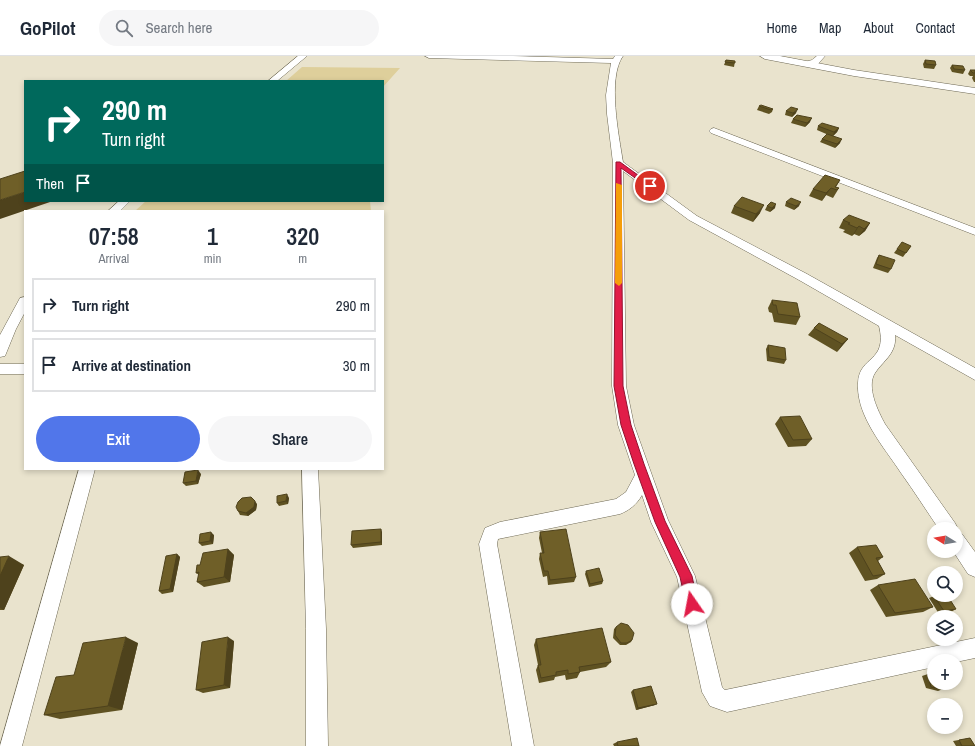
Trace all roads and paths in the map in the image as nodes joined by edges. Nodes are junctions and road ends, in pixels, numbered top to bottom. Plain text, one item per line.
1 (303, 56) edge
2 (429, 56) edge
3 (765, 56) edge
4 (821, 56) edge
5 (617, 59) edge
6 (808, 64) junction
7 (273, 80) edge
8 (975, 91) edge
9 (714, 131) dead end
10 (618, 163) junction
11 (125, 202) edge
12 (114, 210) edge
13 (975, 232) edge
14 (24, 303) edge
15 (885, 324) junction
16 (0, 352) edge
17 (0, 369) edge
18 (24, 369) edge
19 (975, 375) edge
20 (87, 470) edge
21 (310, 470) edge
22 (643, 476) junction
23 (944, 522) edge
24 (963, 550) edge
25 (975, 568) edge
26 (975, 648) edge
27 (11, 746) edge
28 (317, 746) edge
29 (523, 746) edge

1 - 7 street
2 - 5 street
3 - 6 street
4 - 6 street
5 - 10 street
6 - 8 street
9 - 13 street
10 - 15 street
10 - 22 street
11 - 12 street
14 - 16 street
15 - 19 street
15 - 23 street
17 - 18 street
20 - 27 street
21 - 28 street
22 - 26 street
22 - 29 street
24 - 25 street

